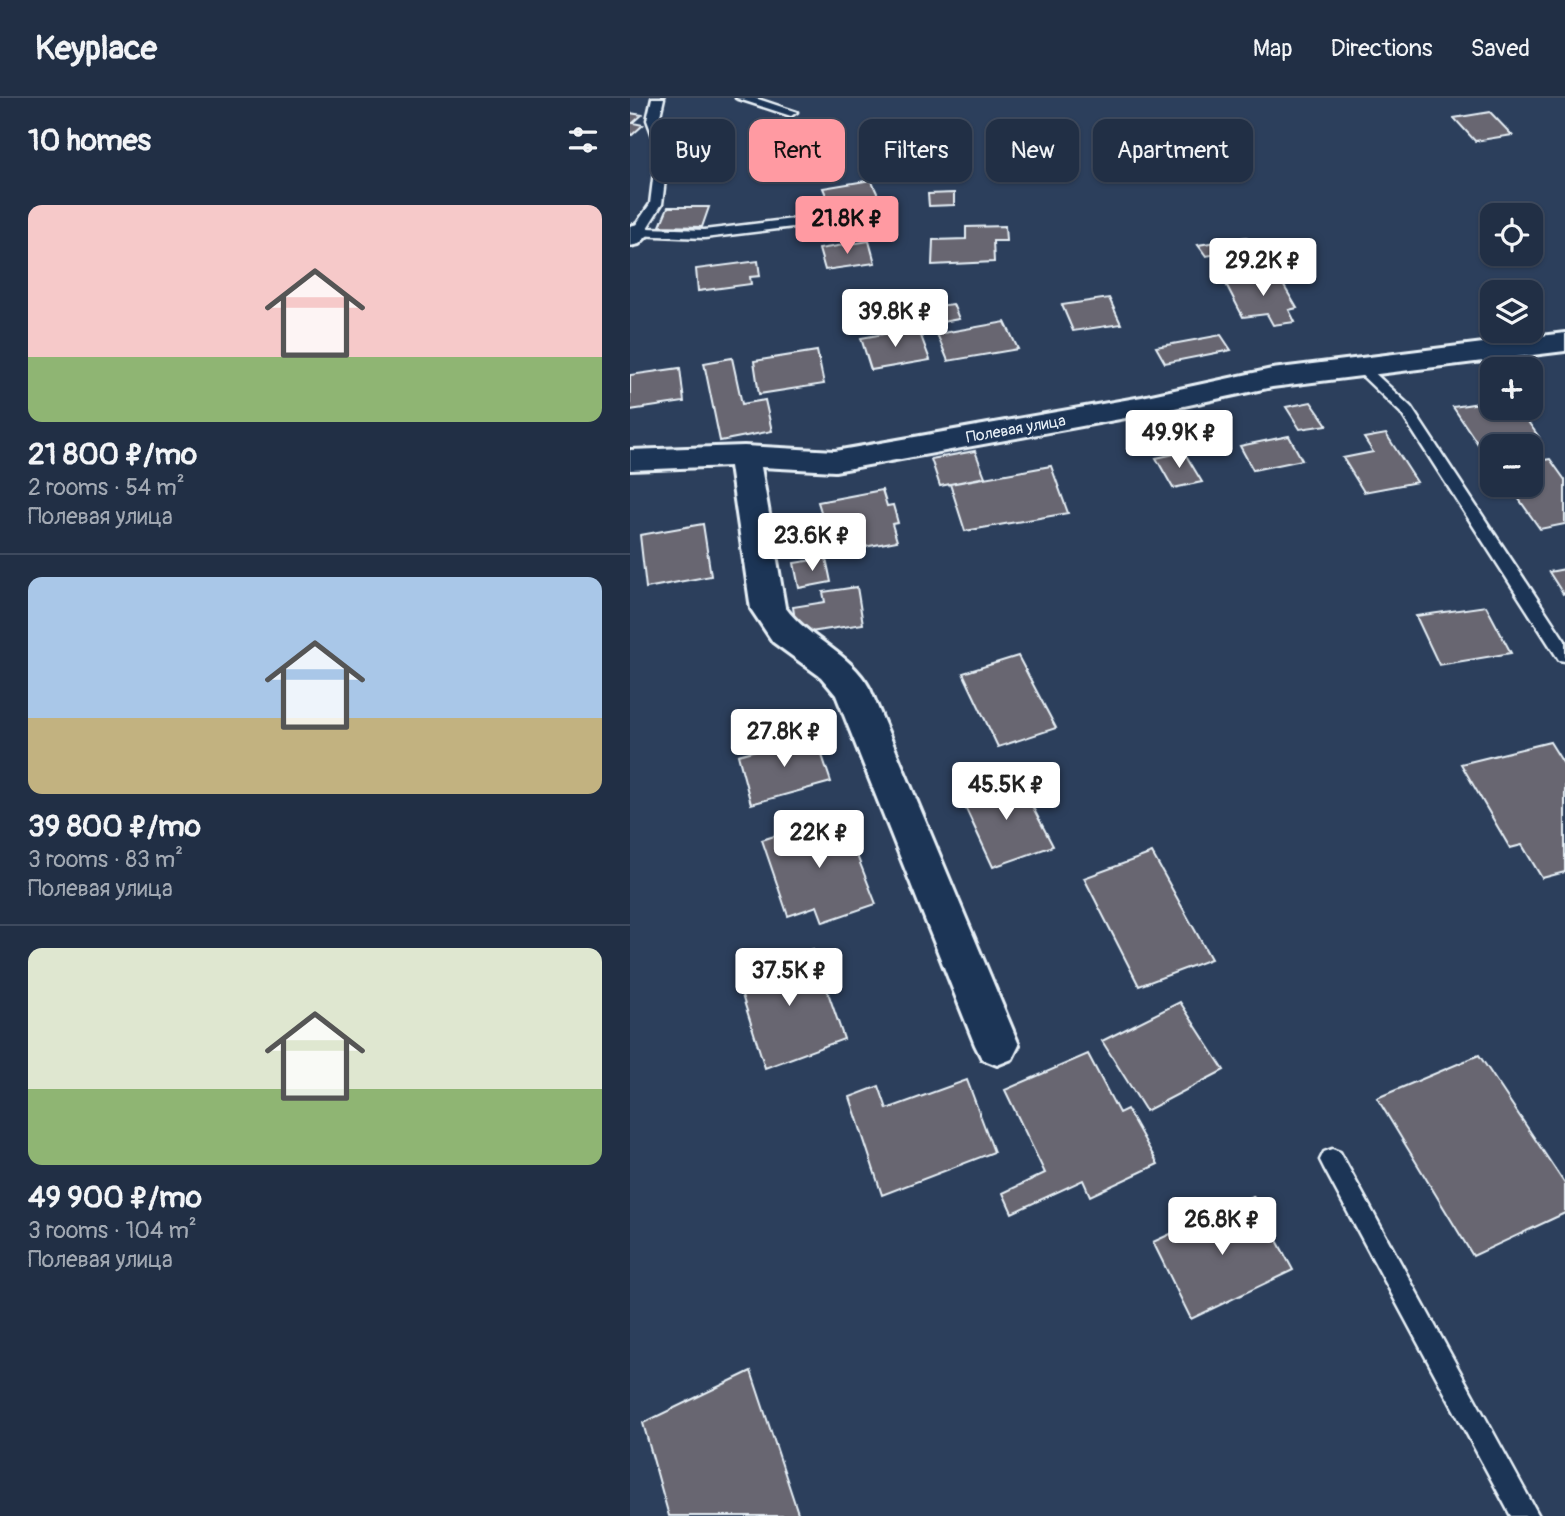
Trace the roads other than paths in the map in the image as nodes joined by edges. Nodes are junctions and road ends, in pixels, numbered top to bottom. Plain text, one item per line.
1 (742, 98) edge
2 (662, 99) edge
3 (791, 112) dead end
4 (875, 213) dead end
5 (634, 235) edge
6 (1565, 342) edge
7 (1361, 368) junction
8 (744, 456) junction
9 (630, 460) edge
10 (1565, 655) edge
11 (997, 1045) dead end
12 (1332, 1160) dead end
13 (1526, 1516) edge

1 - 3 lane
2 - 5 lane
4 - 5 lane
6 - 7 street, Полевая улица
7 - 8 street, Полевая улица
7 - 10 lane
8 - 9 street, Полевая улица
8 - 11 street
12 - 13 lane

